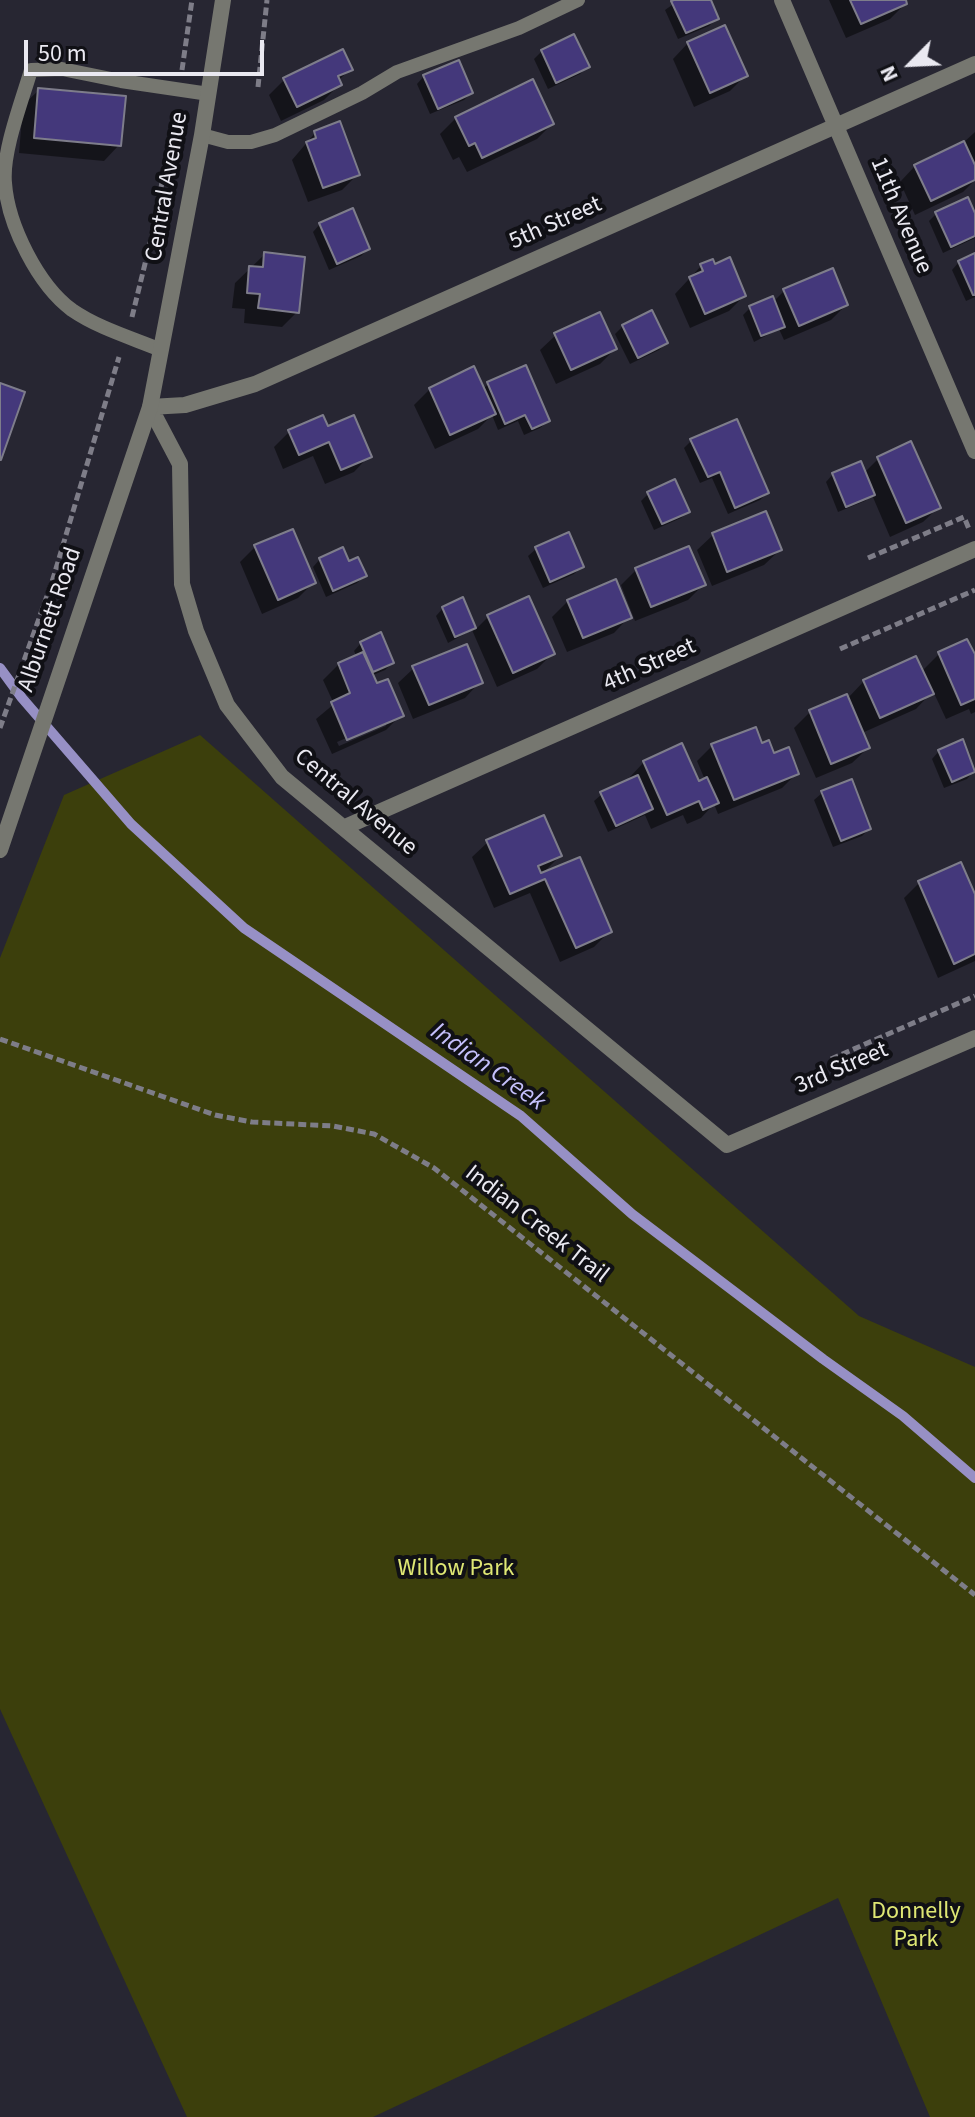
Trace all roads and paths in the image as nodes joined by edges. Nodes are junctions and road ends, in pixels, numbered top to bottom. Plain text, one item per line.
1 (192, 0) edge
2 (223, 0) edge
3 (267, 0) edge
4 (578, 0) edge
5 (782, 0) edge
6 (975, 64) edge
7 (258, 87) dead end
8 (179, 90) junction
9 (209, 94) junction
10 (835, 126) junction
11 (202, 135) junction
12 (126, 336) junction
13 (161, 350) junction
14 (150, 407) junction
15 (975, 451) edge
16 (970, 530) dead end
17 (975, 549) edge
18 (868, 558) dead end
19 (975, 590) edge
20 (840, 649) dead end
21 (0, 728) edge
22 (345, 827) junction
23 (0, 850) edge
24 (975, 996) edge
25 (975, 1038) edge
26 (0, 1039) edge
27 (831, 1059) dead end
28 (727, 1145) joint
29 (975, 1595) edge

1 - 8 path
2 - 9 street, Central Avenue
3 - 7 path
4 - 11 lane
5 - 10 street, 11th Avenue
6 - 10 street, 5th Street
8 - 9 lane
8 - 12 path
8 - 12 lane
9 - 11 street, Central Avenue
10 - 14 street, 5th Street
10 - 15 street, 11th Avenue
11 - 13 street, Central Avenue
12 - 13 lane
12 - 21 path
13 - 14 street, Central Avenue
14 - 22 street, Central Avenue
14 - 23 street, Alburnett Road
16 - 18 path
17 - 22 street, 4th Street
19 - 20 path
22 - 28 street, Central Avenue
24 - 27 path
25 - 28 street, 3rd Street
26 - 29 path, Indian Creek Trail

